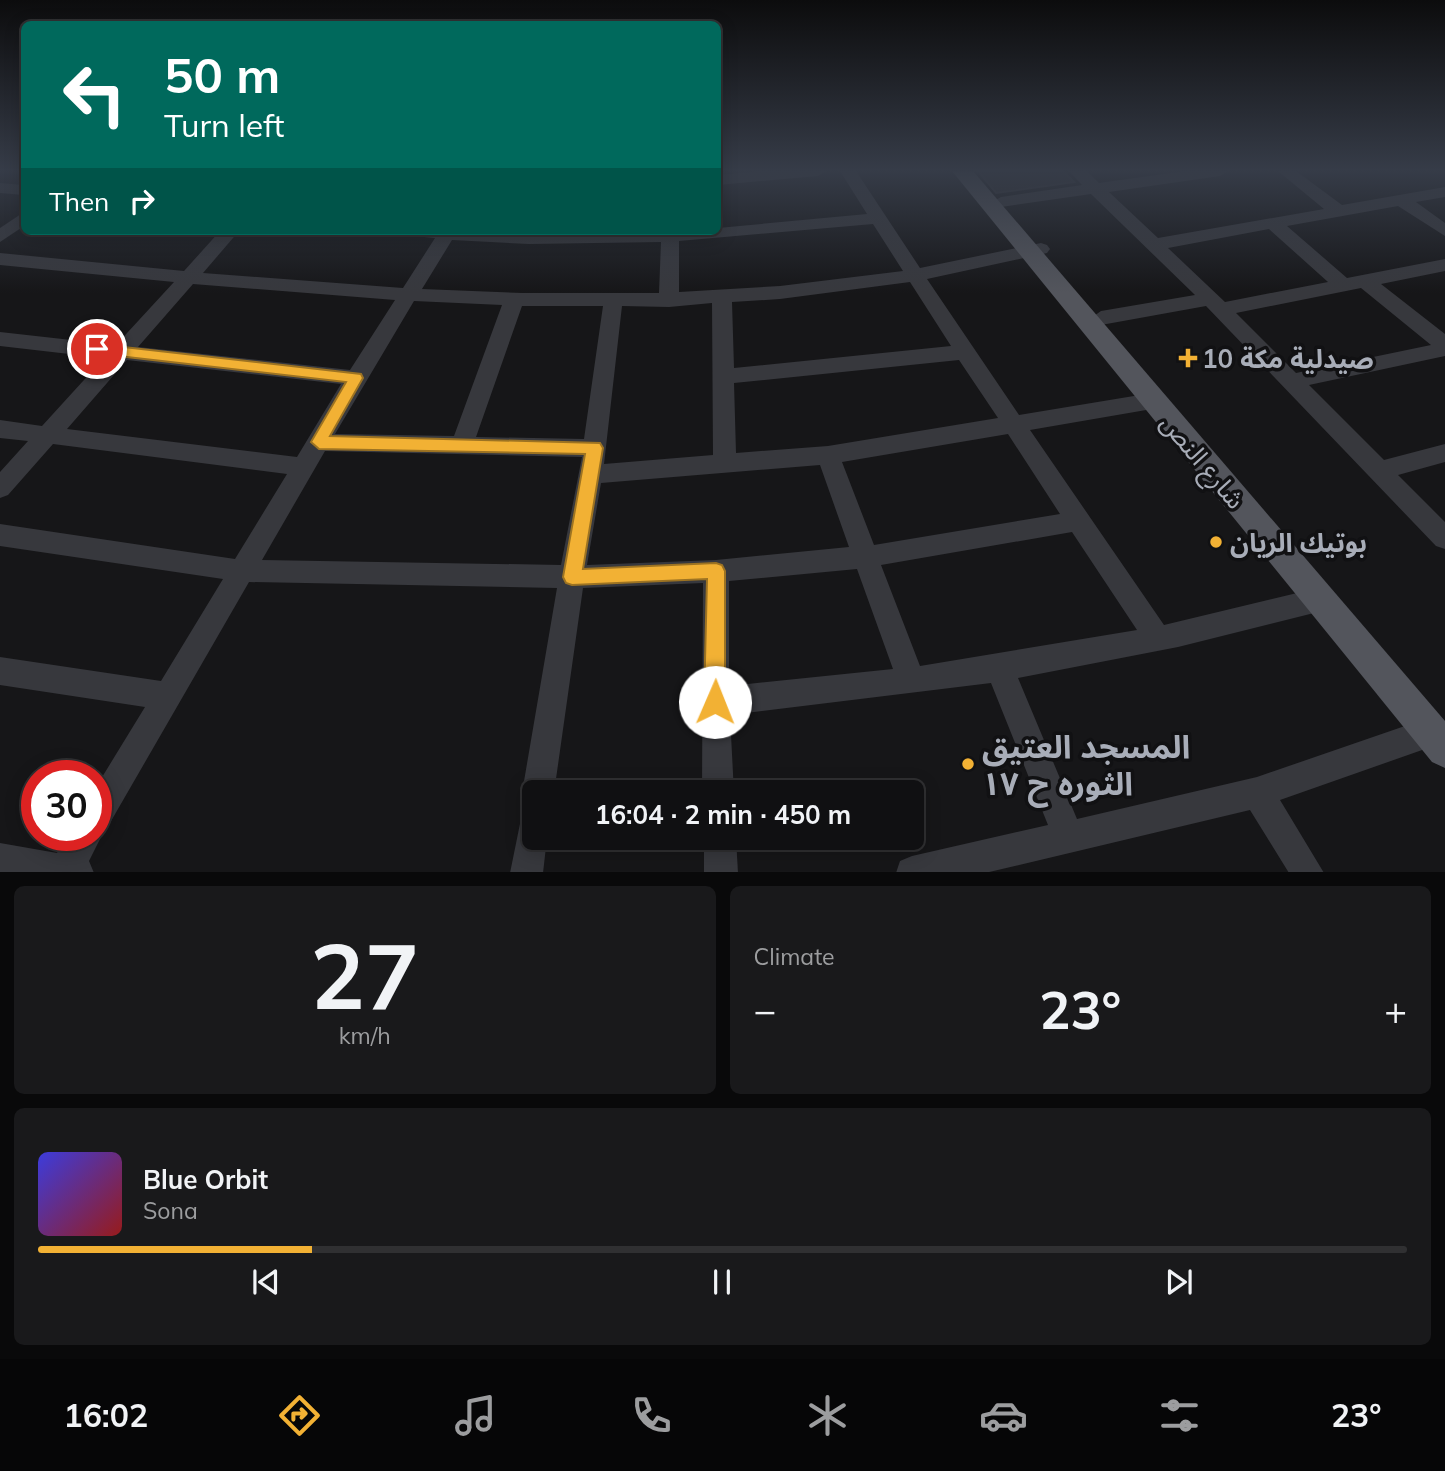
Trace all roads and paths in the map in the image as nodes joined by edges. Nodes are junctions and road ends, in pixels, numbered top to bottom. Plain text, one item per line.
1 (874, 212) edge
2 (1000, 212) edge
3 (1008, 212) edge
4 (1119, 212) edge
5 (1334, 212) edge
6 (1418, 212) edge
7 (878, 218) junction
8 (21, 220) edge
9 (1273, 223) junction
10 (721, 231) edge
11 (1445, 231) edge
12 (226, 235) edge
13 (447, 235) edge
14 (670, 235) edge
15 (0, 237) edge
16 (1152, 245) junction
17 (1035, 250) junction
18 (0, 259) edge
19 (1445, 265) edge
20 (916, 276) junction
21 (189, 277) junction
22 (1365, 281) junction
23 (1343, 285) junction
24 (407, 297) junction
25 (722, 298) junction
26 (670, 301) junction
27 (513, 302) junction
28 (613, 302) junction
29 (1215, 304) junction
30 (1101, 318) junction
31 (0, 339) edge
32 (1445, 347) edge
33 (122, 352) junction
34 (965, 352) junction
35 (722, 377) junction
36 (356, 378) junction
37 (1289, 382) junction
38 (1152, 401) junction
39 (1015, 426) junction
40 (0, 429) edge
41 (47, 435) junction
42 (319, 442) junction
43 (462, 445) junction
44 (594, 448) junction
45 (1445, 453) edge
46 (828, 455) junction
47 (724, 465) junction
48 (305, 467) junction
49 (1378, 471) junction
50 (591, 474) junction
51 (0, 488) edge
52 (1078, 521) junction
53 (0, 535) edge
54 (1445, 538) edge
55 (865, 557) junction
56 (243, 571) junction
57 (716, 571) junction
58 (572, 577) junction
59 (1318, 600) junction
60 (1158, 639) junction
61 (999, 668) junction
62 (0, 670) edge
63 (911, 681) junction
64 (168, 695) junction
65 (715, 702) junction
66 (1440, 735) edge
67 (540, 780) edge
68 (718, 780) edge
69 (112, 790) edge
70 (1257, 793) junction
71 (1069, 837) junction
72 (529, 850) edge
73 (720, 850) edge
74 (79, 851) edge
75 (0, 859) edge
76 (71, 871) edge
77 (931, 871) edge
78 (526, 872) edge
79 (721, 872) edge
80 (1307, 872) edge

1 - 7 street
2 - 17 main road, شارع النص
3 - 17 main road, شارع النص
4 - 16 street
5 - 9 street
6 - 11 street
7 - 10 street
7 - 20 street
8 - 15 street
9 - 16 street
9 - 23 street
12 - 21 street
13 - 24 street
14 - 26 street
16 - 29 street
17 - 20 street
17 - 30 main road, شارع النص
17 - 38 main road, شارع النص
18 - 21 street
19 - 22 street
20 - 25 street
20 - 34 street
21 - 24 street
21 - 33 street
22 - 23 street
22 - 32 street
23 - 29 street
24 - 27 street
24 - 36 street
25 - 26 street
25 - 35 street
26 - 28 street
27 - 28 street
27 - 43 street
28 - 44 street
29 - 30 street
29 - 37 street
30 - 66 main road, شارع النص
31 - 33 street
32 - 37 street
33 - 36 street
33 - 41 street
34 - 35 street
34 - 39 street
35 - 47 street
36 - 42 street
37 - 49 street
38 - 39 street
38 - 59 main road, شارع النص
39 - 46 street
39 - 52 street
40 - 41 street
41 - 48 street
41 - 51 street
42 - 43 street
42 - 48 street
43 - 44 street
44 - 50 street
45 - 49 street
46 - 47 street
46 - 55 street
47 - 50 street
48 - 56 street
49 - 54 street
50 - 58 street
52 - 55 street
52 - 60 street
53 - 56 street
55 - 57 street
55 - 63 street
56 - 58 street
56 - 64 street
57 - 58 street
57 - 65 street
58 - 67 street
59 - 60 street
59 - 66 main road, شارع النص
60 - 61 street
61 - 63 street
61 - 71 street
62 - 64 street
63 - 65 street
64 - 69 street
65 - 68 street
66 - 70 street
70 - 71 street
70 - 80 street
71 - 77 street
72 - 78 street
73 - 79 street
74 - 76 street
75 - 76 street

